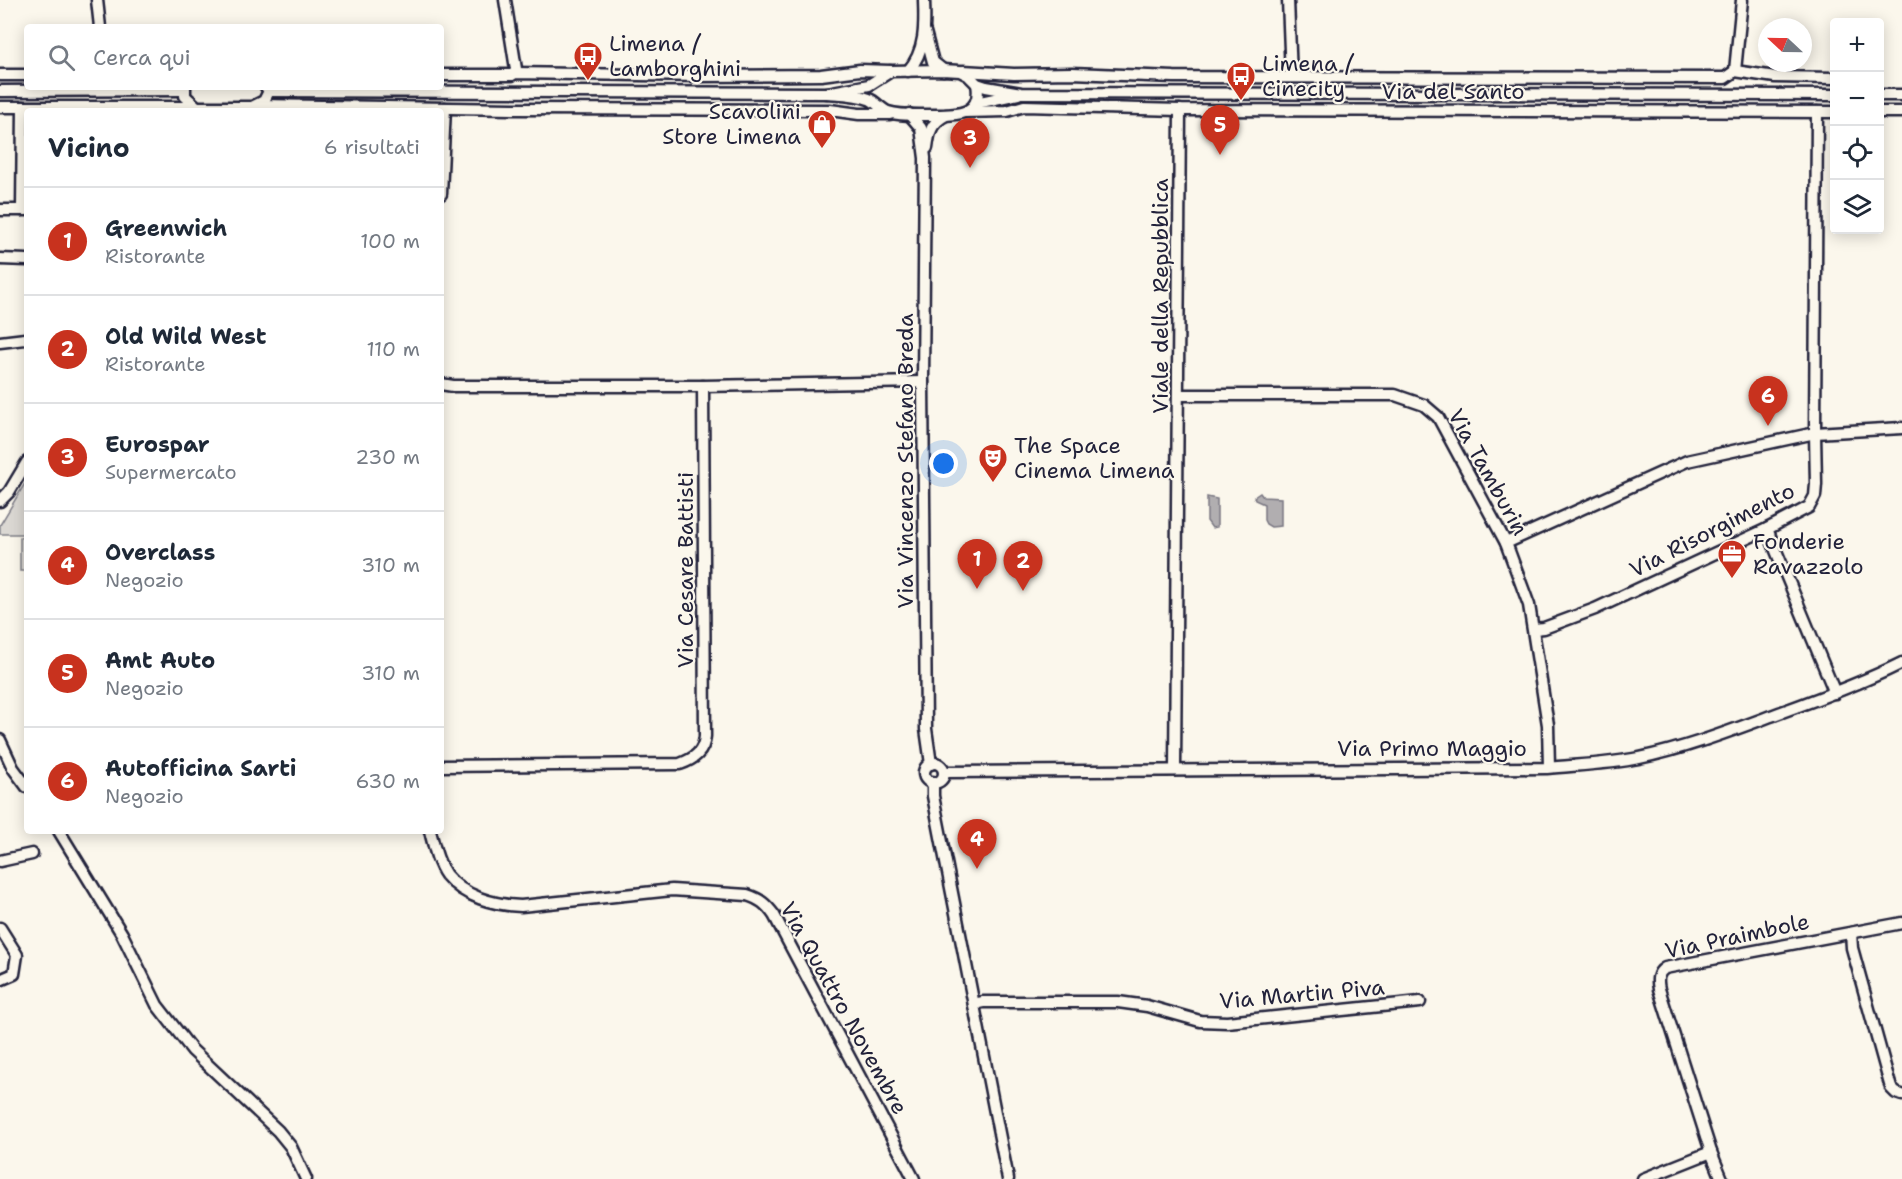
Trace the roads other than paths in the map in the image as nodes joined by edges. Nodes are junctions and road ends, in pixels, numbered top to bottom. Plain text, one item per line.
1 (97, 0) edge
2 (505, 0) edge
3 (924, 0) edge
4 (1288, 0) edge
5 (1742, 0) edge
6 (100, 24) edge
7 (925, 32) junction
8 (943, 70) junction
9 (960, 70) junction
10 (891, 71) junction
11 (908, 71) junction
12 (1735, 71) junction
13 (515, 73) junction
14 (0, 75) edge
15 (24, 75) edge
16 (444, 75) edge
17 (1150, 75) junction
18 (1291, 77) junction
19 (1441, 77) junction
20 (1830, 78) edge
21 (878, 81) junction
22 (977, 84) junction
23 (61, 90) edge
24 (185, 90) edge
25 (268, 90) edge
26 (301, 90) edge
27 (0, 91) edge
28 (334, 91) junction
29 (551, 92) junction
30 (827, 93) junction
31 (1021, 93) junction
32 (1151, 93) junction
33 (1441, 93) junction
34 (1830, 95) edge
35 (1884, 95) edge
36 (1902, 95) edge
37 (976, 103) junction
38 (878, 104) junction
39 (258, 105) junction
40 (0, 107) edge
41 (23, 107) junction
42 (334, 107) junction
43 (114, 108) edge
44 (202, 108) edge
45 (246, 108) edge
46 (445, 108) junction
47 (552, 109) junction
48 (1180, 110) junction
49 (965, 112) junction
50 (1817, 112) junction
51 (1830, 112) edge
52 (1884, 112) edge
53 (1902, 112) edge
54 (896, 114) junction
55 (909, 114) junction
56 (947, 115) junction
57 (444, 130) edge
58 (925, 158) junction
59 (0, 210) edge
60 (24, 210) edge
61 (0, 259) edge
62 (24, 260) edge
63 (24, 339) edge
64 (0, 342) edge
65 (923, 382) junction
66 (444, 384) edge
67 (703, 386) junction
68 (1179, 395) junction
69 (1902, 428) edge
70 (1815, 433) junction
71 (24, 467) edge
72 (0, 501) edge
73 (1767, 529) junction
74 (1506, 543) junction
75 (1534, 629) junction
76 (1902, 663) edge
77 (1835, 693) junction
78 (0, 740) edge
79 (931, 764) junction
80 (444, 766) edge
81 (1549, 767) junction
82 (1175, 770) junction
83 (944, 772) junction
84 (933, 782) junction
85 (24, 783) edge
86 (61, 834) edge
87 (431, 834) edge
88 (32, 854) dead end
89 (0, 861) edge
90 (1902, 923) edge
91 (0, 928) edge
92 (1851, 933) junction
93 (0, 980) edge
94 (1420, 1002) dead end
95 (974, 1004) junction
96 (1902, 1095) edge
97 (1711, 1152) junction
98 (306, 1179) edge
99 (914, 1179) edge
100 (1008, 1179) edge
101 (1643, 1179) edge
102 (1722, 1179) edge

1 - 6 street
2 - 13 street
3 - 7 street
4 - 18 street
5 - 12 street
7 - 8 street
7 - 11 street
8 - 9 street, Via del Santo
8 - 11 street, Via del Santo
9 - 17 street, Via del Santo
9 - 22 street
10 - 11 street, Via del Santo
10 - 13 street, Via del Santo
10 - 21 street
12 - 19 street, Via del Santo
12 - 20 street
13 - 16 street
14 - 15 street
17 - 18 street, Via del Santo
17 - 32 street
18 - 19 street, Via del Santo
19 - 33 street, Via del Santo
21 - 30 street
21 - 38 street
22 - 31 street
22 - 37 street
23 - 27 street
24 - 44 street
25 - 39 street
26 - 28 street
28 - 29 street
28 - 42 street
29 - 30 street
29 - 47 street
30 - 38 street, Via del Santo
31 - 32 street
31 - 37 street, Via del Santo
32 - 33 street
33 - 34 street
35 - 36 street
37 - 49 street, Via del Santo
38 - 54 street, Via del Santo
39 - 42 street
39 - 45 street
40 - 41 street
41 - 43 street
41 - 60 street
42 - 46 street
46 - 47 street
46 - 57 street
47 - 54 street
48 - 49 street, Via del Santo
48 - 50 street, Via del Santo
48 - 68 street, Viale della Repubblica
49 - 56 street, Via del Santo
50 - 51 street, Via del Santo
50 - 70 street, Via Risorgimento
52 - 53 street
54 - 55 street, Via del Santo
55 - 56 street, Via del Santo
55 - 58 street, Via Vincenzo Stefano Breda
56 - 58 street, Via Vincenzo Stefano Breda
58 - 65 street, Via Vincenzo Stefano Breda
59 - 60 street
61 - 62 street
63 - 64 street
65 - 67 street
65 - 79 street, Via Vincenzo Stefano Breda
66 - 67 street
67 - 80 street, Via Cesare Battisti
68 - 74 street, Via Tamburin
68 - 82 street, Viale della Repubblica
69 - 70 street
70 - 73 street, Via Risorgimento
70 - 74 street
71 - 72 street
73 - 75 street, Via Risorgimento
73 - 77 street
74 - 75 street, Via Tamburin
75 - 81 street, Via Tamburin
76 - 77 street, Via Primo Maggio
77 - 81 street, Via Primo Maggio
78 - 85 street
79 - 83 street
79 - 84 street, Via Vincenzo Stefano Breda
81 - 82 street, Via Primo Maggio
82 - 83 street, Via Primo Maggio
83 - 84 street
84 - 95 street, Via Vincenzo Stefano Breda
86 - 98 street
87 - 99 street, Via Quattro Novembre
88 - 89 street
90 - 92 street, Via Praimbole
91 - 93 street
92 - 96 street
92 - 97 street, Via Praimbole
94 - 95 street, Via Martin Piva
95 - 100 street, Via Vincenzo Stefano Breda
97 - 101 street
97 - 102 street

